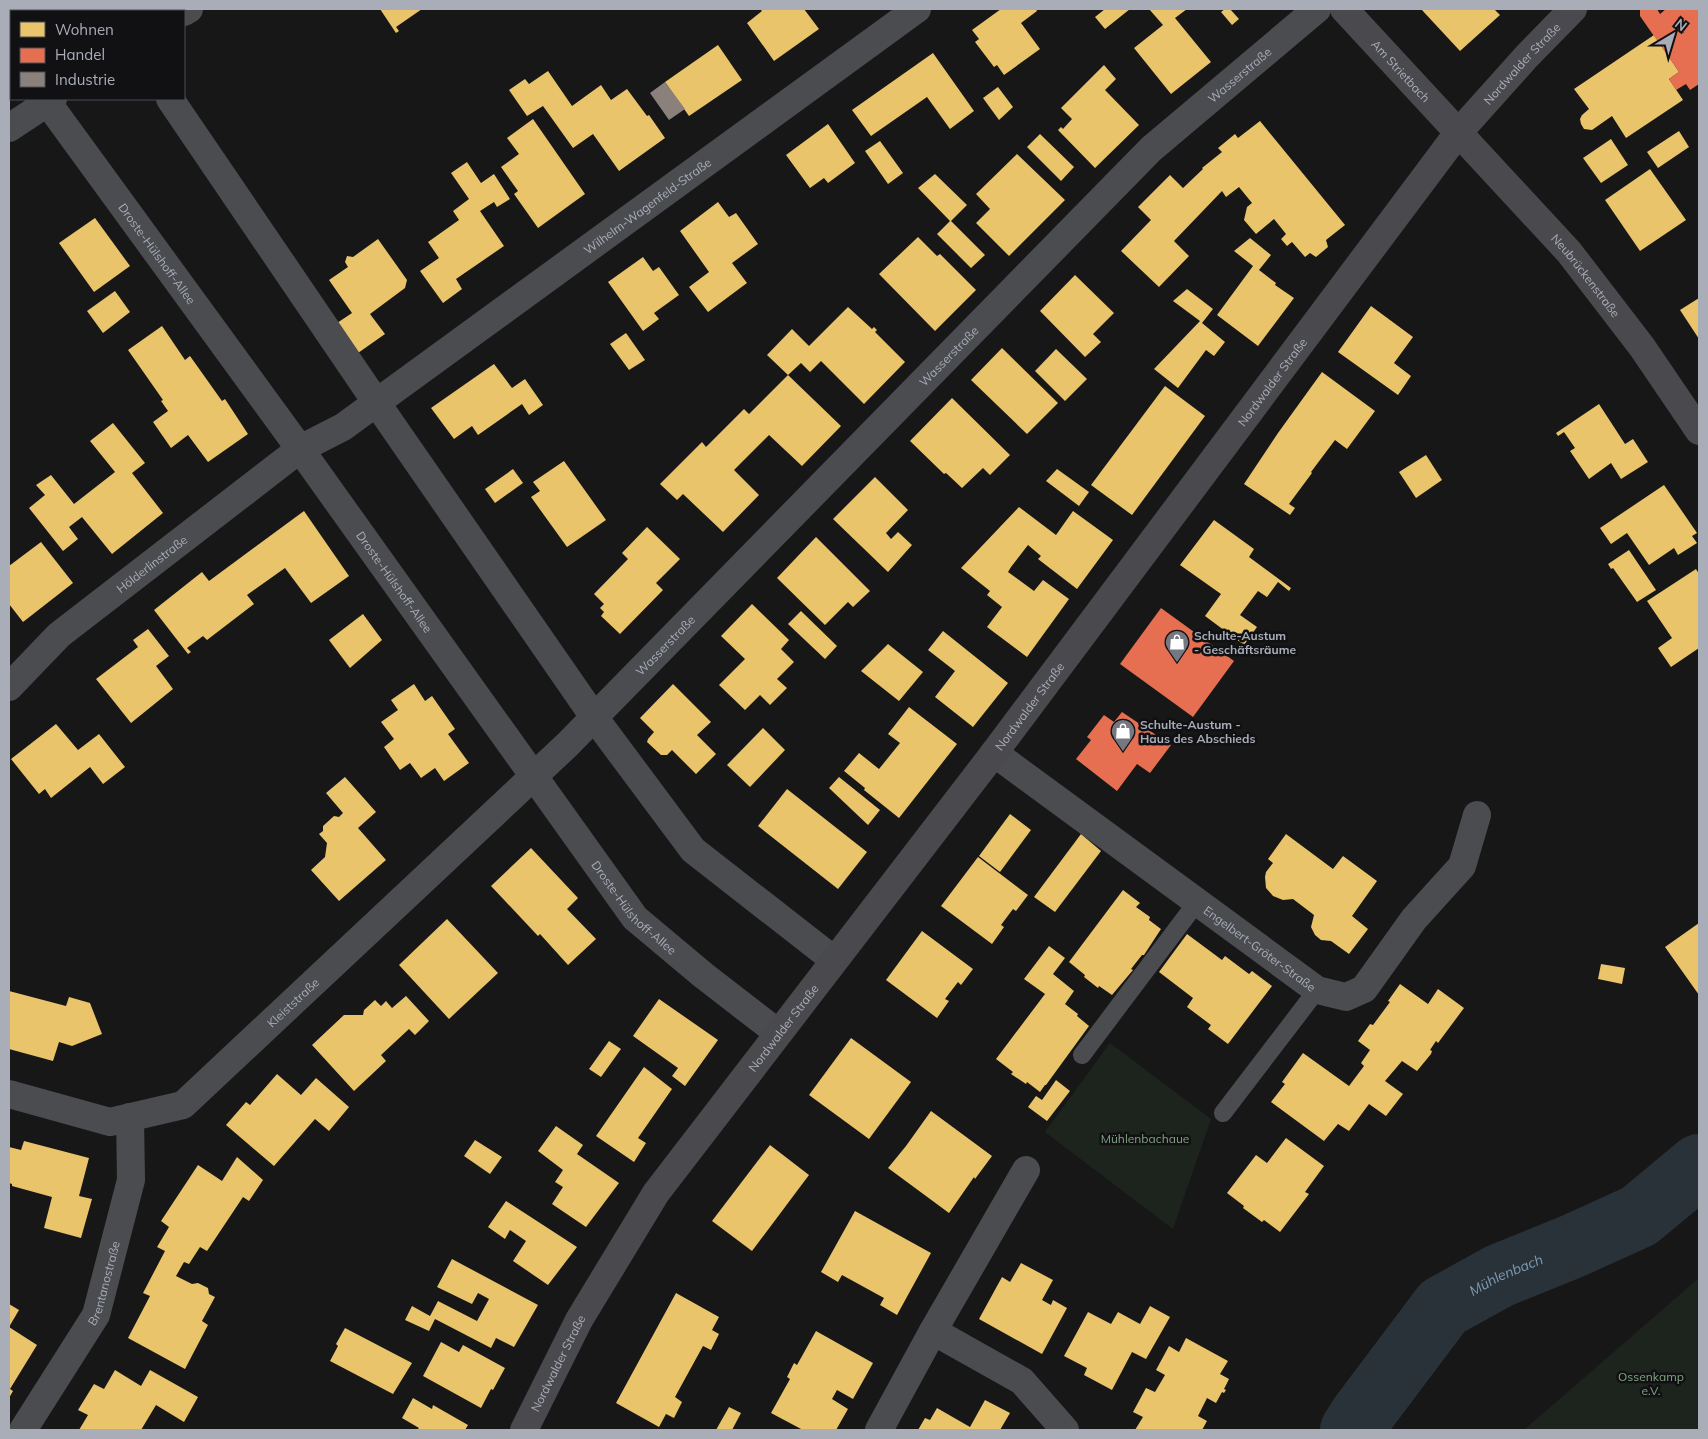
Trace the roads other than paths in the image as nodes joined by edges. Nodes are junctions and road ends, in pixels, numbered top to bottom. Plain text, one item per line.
1 (918, 9) edge
2 (1317, 9) edge
3 (1344, 9) edge
4 (1573, 9) edge
5 (49, 100) edge
6 (171, 100) edge
7 (9, 128) edge
8 (1458, 133) junction
9 (376, 402) junction
10 (1699, 431) edge
11 (300, 449) junction
12 (9, 687) edge
13 (594, 717) junction
14 (994, 753) junction
15 (534, 777) junction
16 (1477, 815) dead end
17 (1197, 902) junction
18 (834, 960) junction
19 (1317, 990) junction
20 (778, 1032) junction
21 (1082, 1055) dead end
22 (9, 1094) edge
23 (1223, 1113) dead end
24 (130, 1118) junction
25 (1026, 1170) dead end
26 (933, 1332) junction
27 (23, 1430) edge
28 (524, 1430) edge
29 (879, 1430) edge
30 (1066, 1430) edge

1 - 9 street, Wilhelm-Wagenfeld-Straße
2 - 13 street, Wasserstraße
3 - 8 main road, Am Strietbach
4 - 8 main road, Nordwalder Straße
5 - 7 street
5 - 11 street, Droste-Hülshoff-Allee
6 - 9 street
8 - 10 main road, Neubrückenstraße
8 - 14 main road, Nordwalder Straße
9 - 11 street, Wilhelm-Wagenfeld-Straße
9 - 13 street
11 - 12 street, Hölderlinstraße
11 - 15 street, Droste-Hülshoff-Allee
13 - 15 street, Wasserstraße
13 - 18 street
14 - 17 street, Engelbert-Gröter-Straße
14 - 18 main road, Nordwalder Straße
15 - 20 street, Droste-Hülshoff-Allee
15 - 24 street, Kleiststraße
16 - 19 street, Engelbert-Gröter-Straße
17 - 19 street, Engelbert-Gröter-Straße
17 - 21 lane
18 - 20 main road, Nordwalder Straße
19 - 23 lane
20 - 28 main road, Nordwalder Straße
22 - 24 street, Kleiststraße
24 - 27 street, Brentanostraße
25 - 26 street
26 - 29 street
26 - 30 street

